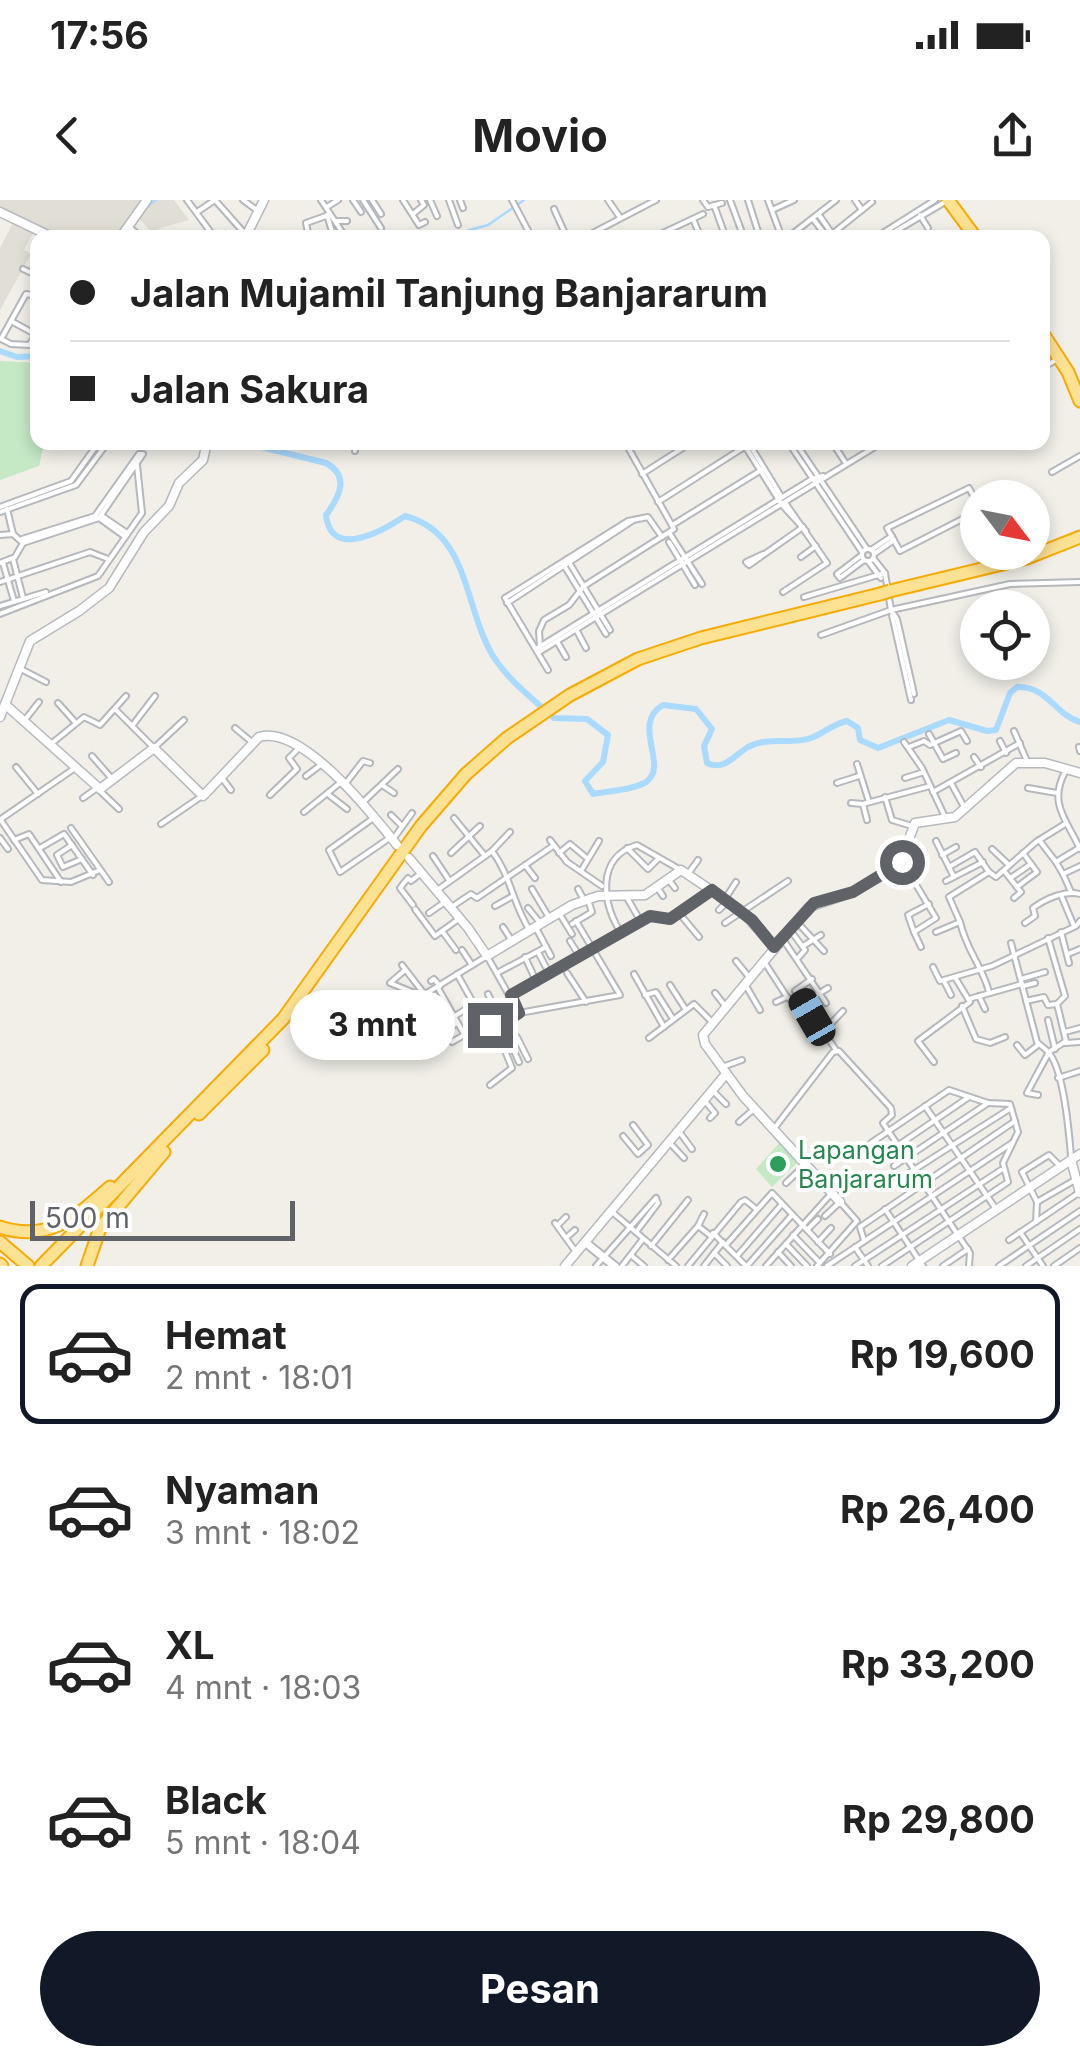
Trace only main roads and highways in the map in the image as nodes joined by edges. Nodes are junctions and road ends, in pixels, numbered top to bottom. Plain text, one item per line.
1 (944, 201) edge
2 (971, 230) edge
3 (1050, 341) edge
4 (1050, 341) edge
5 (1079, 392) edge
6 (1080, 536) edge
7 (1080, 545) edge
8 (886, 593) junction
9 (178, 1130) junction
10 (0, 1226) edge
11 (0, 1246) edge
12 (19, 1266) edge
13 (28, 1266) edge
14 (44, 1266) edge
15 (87, 1266) edge

1 - 2 highway
3 - 5 highway
4 - 5 highway
6 - 8 highway
7 - 8 highway
8 - 9 highway
9 - 10 highway
9 - 14 highway
9 - 15 highway
11 - 12 highway
11 - 13 highway

